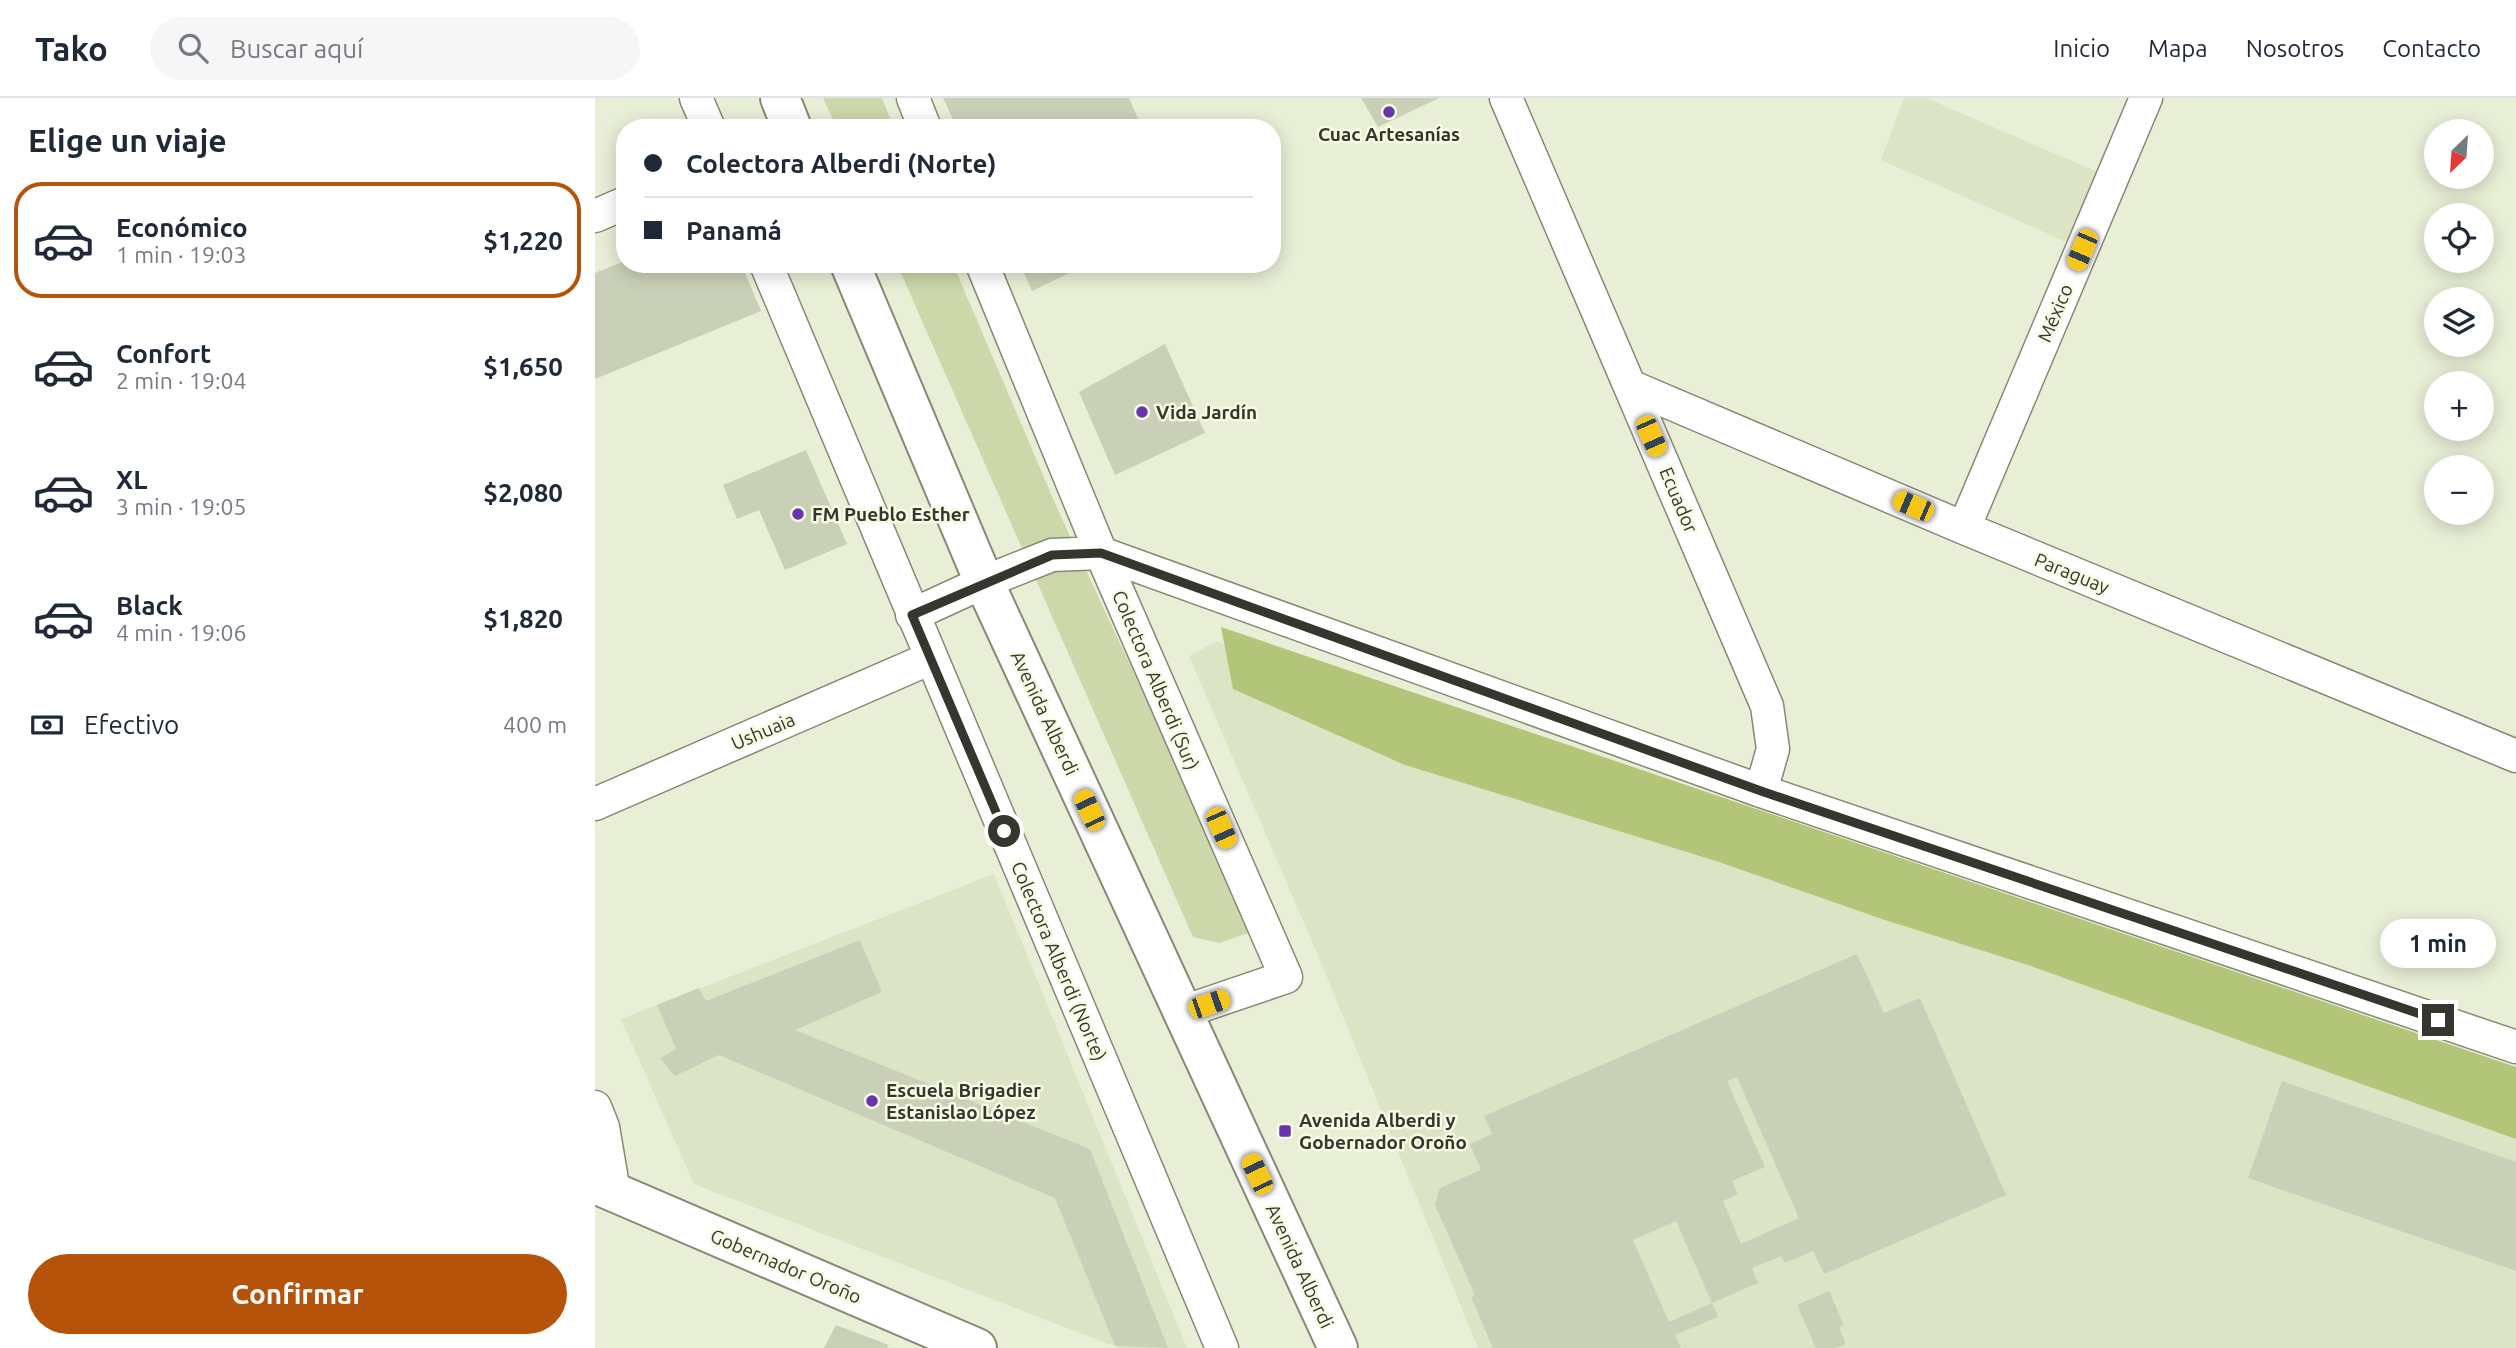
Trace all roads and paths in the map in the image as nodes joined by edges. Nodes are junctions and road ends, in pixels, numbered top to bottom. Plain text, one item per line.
1 (696, 98) edge
2 (780, 98) edge
3 (913, 98) edge
4 (1506, 98) edge
5 (2146, 98) edge
6 (705, 119) edge
7 (788, 119) edge
8 (921, 119) edge
9 (616, 207) edge
10 (595, 216) edge
11 (770, 273) edge
12 (854, 273) edge
13 (986, 273) edge
14 (1630, 386) junction
15 (1964, 528) junction
16 (1101, 553) junction
17 (984, 582) junction
18 (912, 615) junction
19 (931, 658) junction
20 (2516, 756) edge
21 (1761, 791) junction
22 (595, 804) edge
23 (1183, 1012) junction
24 (2516, 1047) edge
25 (595, 1107) edge
26 (605, 1188) edge
27 (977, 1348) edge
28 (1222, 1348) edge
29 (1338, 1348) edge

1 - 6 street
2 - 7 main road
3 - 8 street
4 - 14 street, Ecuador
5 - 15 street, México
9 - 10 street
11 - 18 street, Colectora Alberdi (Norte)
12 - 17 main road, Avenida Alberdi
13 - 16 street, Colectora Alberdi (Sur)
14 - 15 street, Paraguay
14 - 21 street, Ecuador
15 - 20 street, Paraguay
16 - 17 street
16 - 21 street
16 - 23 street, Colectora Alberdi (Sur)
17 - 18 street
17 - 23 main road, Avenida Alberdi
18 - 19 street, Colectora Alberdi (Norte)
19 - 22 street, Ushuaia
19 - 28 street, Colectora Alberdi (Norte)
21 - 24 street
23 - 29 main road, Avenida Alberdi
25 - 26 street
26 - 27 main road, Gobernador Oroño

